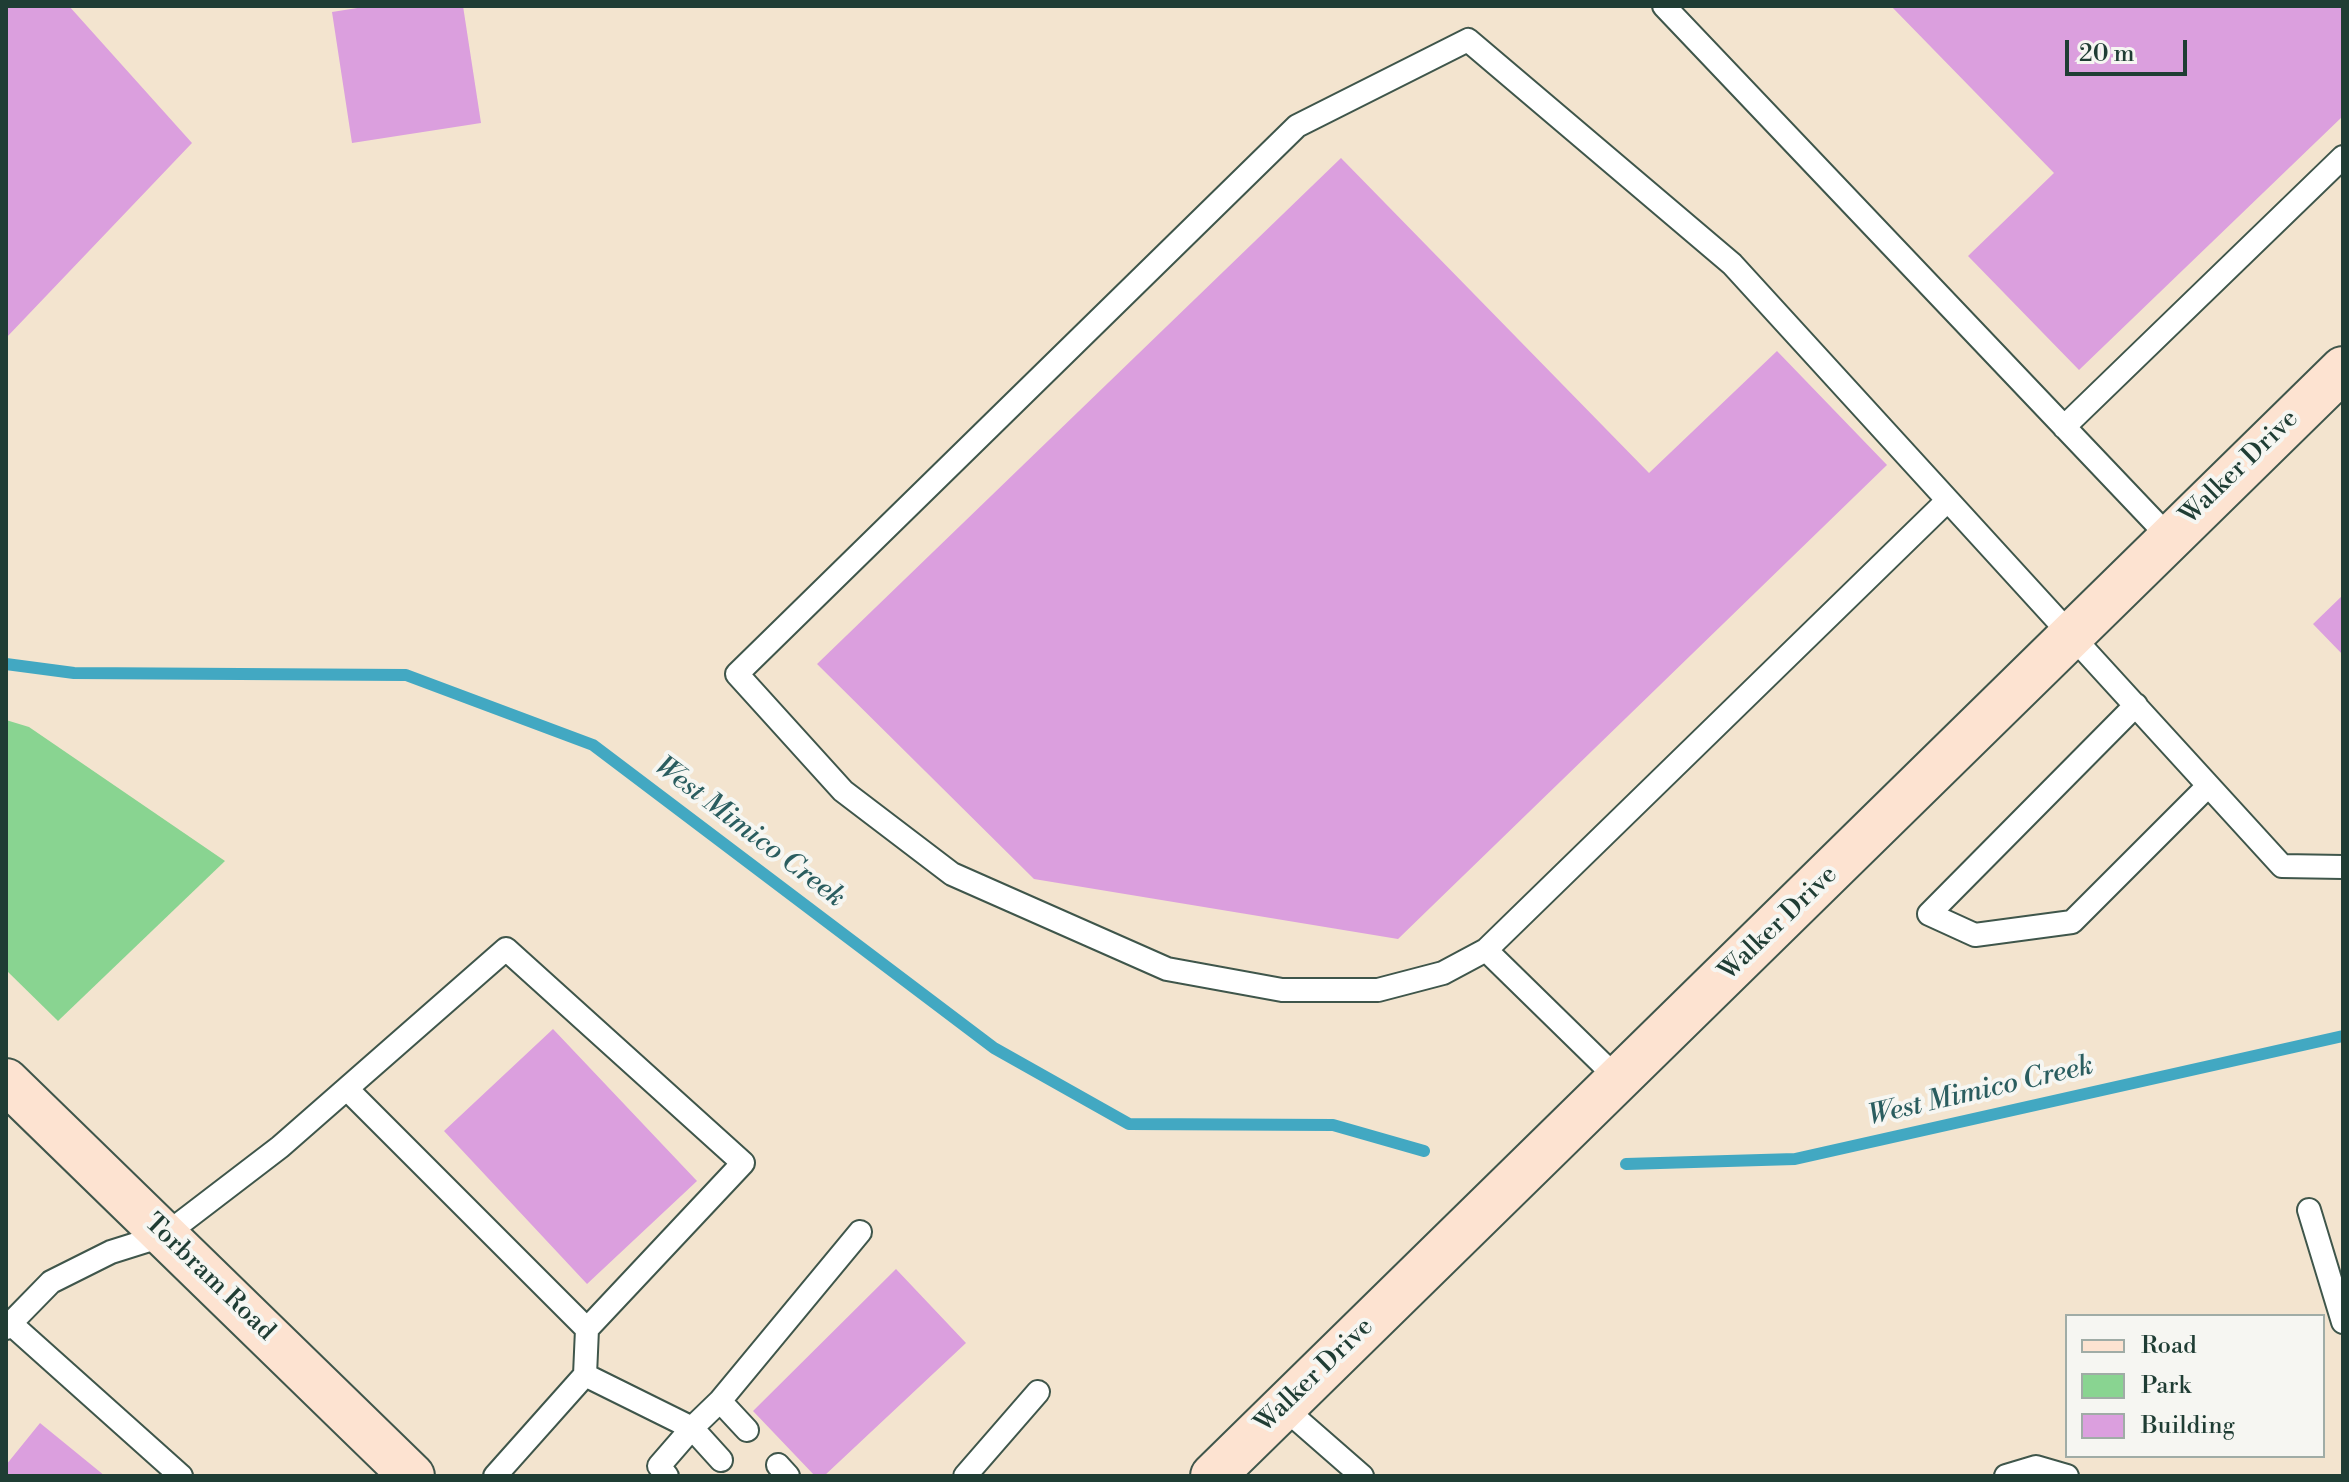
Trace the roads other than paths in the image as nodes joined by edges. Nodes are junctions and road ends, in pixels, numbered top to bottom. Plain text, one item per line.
1 (1664, 6) edge
2 (2343, 157) edge
3 (2343, 369) edge
4 (2064, 427) junction
5 (1947, 501) junction
6 (2169, 537) junction
7 (2071, 638) junction
8 (2136, 705) junction
9 (2208, 786) junction
10 (2343, 867) edge
11 (1486, 950) junction
12 (1619, 1080) junction
13 (6, 1081) edge
14 (347, 1089) junction
15 (2309, 1210) dead end
16 (860, 1232) dead end
17 (165, 1235) junction
18 (2343, 1322) edge
19 (8, 1326) edge
20 (587, 1329) junction
21 (585, 1375) junction
22 (1038, 1392) dead end
23 (720, 1401) junction
24 (1283, 1407) junction
25 (692, 1428) junction
26 (747, 1430) dead end
27 (721, 1460) dead end
28 (181, 1476) edge
29 (412, 1476) edge
30 (495, 1476) edge
31 (667, 1476) edge
32 (965, 1476) edge
33 (1213, 1476) edge
34 (1362, 1476) edge
35 (2006, 1476) edge
36 (2067, 1476) edge

1 - 4 lane
2 - 4 lane
3 - 6 street, Walker Drive
4 - 6 lane
5 - 7 lane
5 - 11 lane
5 - 11 lane
6 - 7 street, Walker Drive
7 - 8 lane
7 - 12 street, Walker Drive
8 - 9 lane
8 - 9 lane
9 - 10 lane
11 - 12 lane
12 - 24 street, Walker Drive
13 - 17 street, Torbram Road
14 - 17 lane
14 - 20 lane
14 - 20 lane
15 - 18 lane
16 - 23 lane
17 - 19 lane
17 - 29 street, Torbram Road
19 - 28 lane
20 - 21 lane
21 - 25 lane
21 - 30 lane
22 - 32 lane
23 - 25 lane
23 - 26 lane
24 - 33 street, Walker Drive
24 - 34 lane
25 - 27 lane
25 - 31 lane
35 - 36 lane

